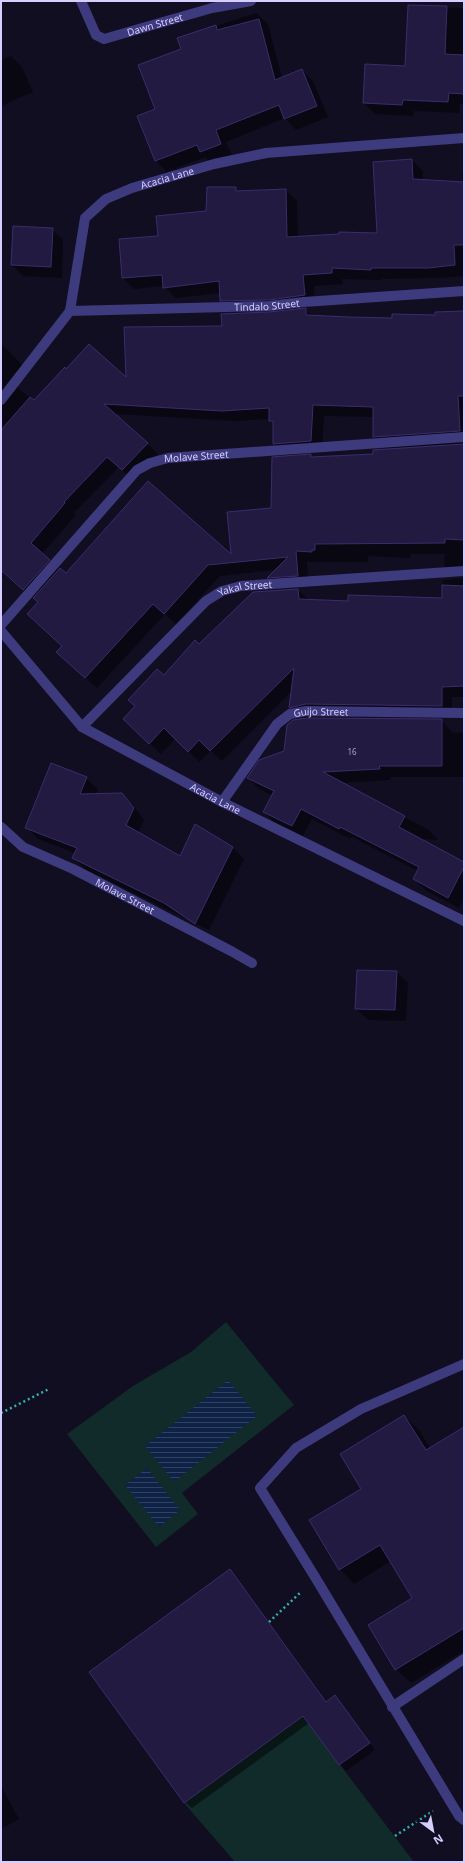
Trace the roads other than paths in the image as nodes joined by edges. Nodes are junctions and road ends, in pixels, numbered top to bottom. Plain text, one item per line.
1 (81, 1) edge
2 (251, 1) edge
3 (211, 5) edge
4 (464, 138) edge
5 (464, 291) edge
6 (70, 311) junction
7 (1, 400) edge
8 (464, 437) edge
9 (464, 571) edge
10 (1, 625) edge
11 (1, 631) edge
12 (464, 713) edge
13 (82, 727) junction
14 (222, 802) junction
15 (1, 827) edge
16 (464, 921) edge
17 (252, 964) dead end
18 (464, 1364) edge
19 (464, 1659) edge
20 (392, 1707) junction
21 (464, 1820) edge

1 - 3 street, Dawn Street
2 - 3 street, Dawn Street
4 - 6 street, Acacia Lane
5 - 6 street, Tindalo Street
6 - 7 street, Acacia Lane
8 - 10 street, Molave Street
9 - 13 street, Yakal Street
11 - 13 street, Acacia Lane
12 - 14 street, Guijo Street
13 - 14 street, Acacia Lane
14 - 16 street, Acacia Lane
15 - 17 street, Molave Street
18 - 20 street
19 - 20 street
20 - 21 street

